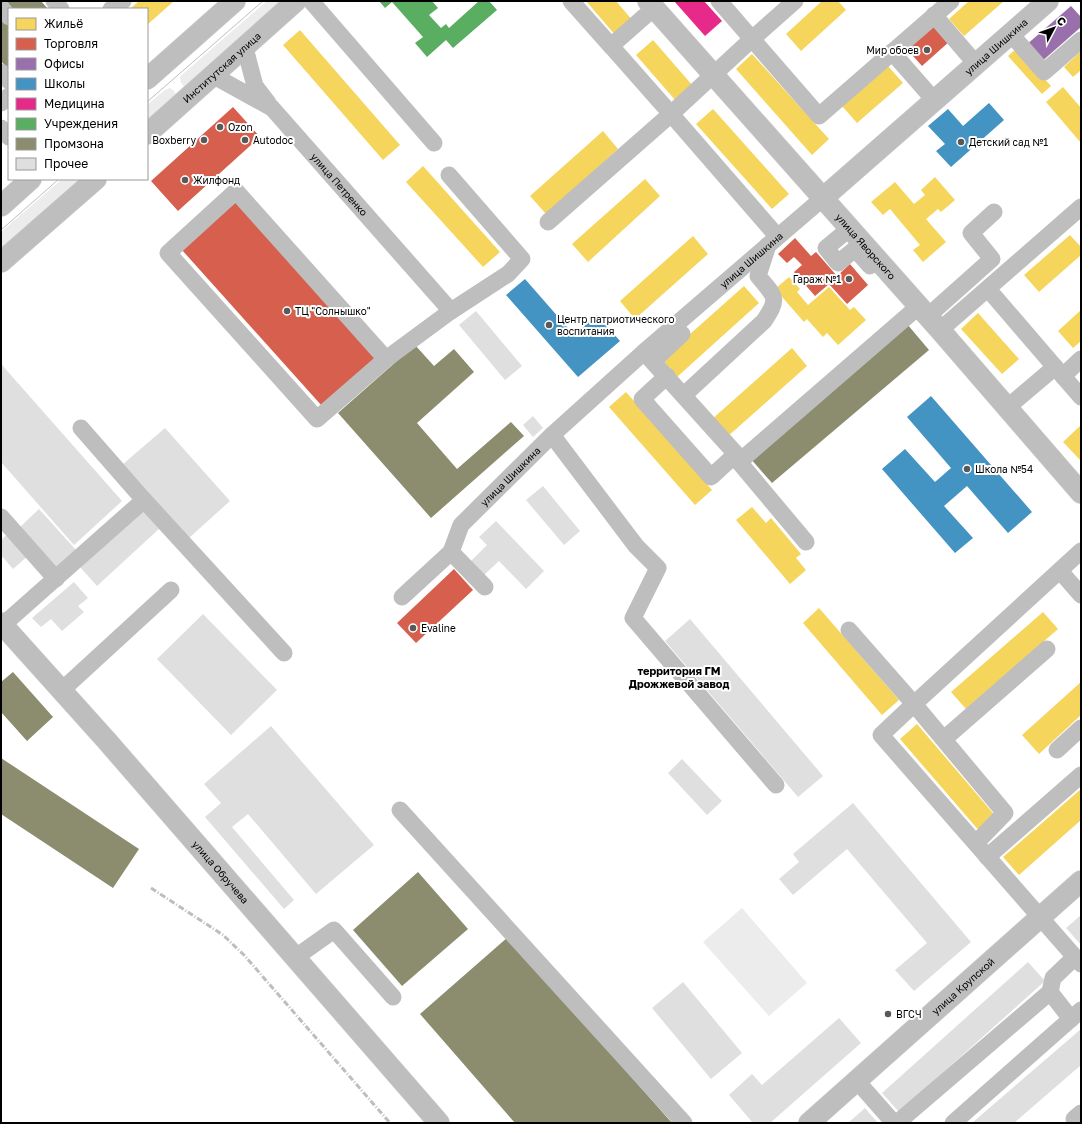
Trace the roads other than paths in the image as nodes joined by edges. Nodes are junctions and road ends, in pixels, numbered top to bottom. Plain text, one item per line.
1 (123, 1) edge
2 (235, 1) edge
3 (296, 1) edge
4 (311, 1) edge
5 (571, 1) edge
6 (719, 1) edge
7 (795, 1) edge
8 (951, 1) edge
9 (1040, 3) edge
10 (651, 5) edge
11 (1, 7) edge
12 (112, 8) edge
13 (934, 15) junction
14 (8, 16) edge
15 (1010, 33) junction
16 (752, 39) junction
17 (1081, 40) edge
18 (611, 46) junction
19 (244, 48) junction
20 (892, 52) junction
21 (976, 64) junction
22 (1, 72) edge
23 (214, 76) junction
24 (713, 76) junction
25 (148, 78) edge
26 (8, 80) edge
27 (934, 100) junction
28 (272, 108) junction
29 (671, 114) junction
30 (1, 128) edge
31 (148, 133) edge
32 (8, 137) edge
33 (434, 143) dead end
34 (449, 175) dead end
35 (30, 180) edge
36 (95, 180) edge
37 (823, 198) junction
38 (1, 206) edge
39 (1081, 207) edge
40 (994, 212) dead end
41 (548, 222) dead end
42 (849, 229) junction
43 (773, 241) junction
44 (1, 262) edge
45 (884, 267) junction
46 (758, 276) junction
47 (988, 290) junction
48 (451, 310) junction
49 (929, 317) junction
50 (648, 356) junction
51 (386, 359) junction
52 (1081, 359) edge
53 (1059, 371) junction
54 (666, 376) junction
55 (684, 395) junction
56 (1081, 397) edge
57 (1008, 407) junction
58 (81, 428) dead end
59 (552, 435) junction
60 (737, 458) junction
61 (1081, 493) edge
62 (144, 500) junction
63 (1, 517) edge
64 (806, 542) dead end
65 (1081, 551) edge
66 (451, 552) junction
67 (1060, 571) junction
68 (56, 579) junction
69 (485, 588) dead end
70 (171, 590) dead end
71 (1081, 595) edge
72 (402, 597) dead end
73 (2, 624) edge
74 (849, 630) dead end
75 (1047, 649) dead end
76 (284, 653) dead end
77 (62, 690) junction
78 (914, 704) junction
79 (1081, 728) edge
80 (944, 740) junction
81 (1057, 750) dead end
82 (1081, 775) edge
83 (776, 784) dead end
84 (400, 810) dead end
85 (976, 843) junction
86 (987, 857) junction
87 (1081, 881) edge
88 (1041, 918) junction
89 (296, 957) junction
90 (1078, 961) edge
91 (1050, 992) junction
92 (393, 996) dead end
93 (1076, 1015) edge
94 (857, 1081) junction
95 (439, 1123) edge
96 (684, 1123) edge
97 (809, 1123) edge
98 (894, 1123) edge
99 (897, 1123) edge
100 (953, 1123) edge

1 - 12 street
2 - 25 main road
3 - 19 main road, Институтская улица
4 - 33 street
5 - 18 street
6 - 16 street
7 - 16 street
8 - 13 street
9 - 15 main road, улица Шишкина
10 - 18 street
10 - 24 main road, улица Яворского
11 - 14 street
13 - 20 street
13 - 21 street
15 - 17 street
15 - 21 main road, улица Шишкина
16 - 20 street
16 - 24 street
18 - 29 street
19 - 23 main road, Институтская улица
19 - 28 street
20 - 27 street
21 - 27 main road, улица Шишкина
22 - 26 street
23 - 28 street, улица Петренко
23 - 31 main road, Институтская улица
24 - 29 street
24 - 37 main road, улица Яворского
27 - 37 main road, улица Шишкина
28 - 48 street, улица Петренко
29 - 41 street
29 - 43 street
30 - 32 street
34 - 48 street
35 - 38 main road
36 - 44 main road
37 - 42 main road, улица Яворского
37 - 43 street, улица Шишкина
39 - 47 street
40 - 49 street
42 - 45 main road, улица Яворского
42 - 45 street
43 - 46 street
43 - 50 street, улица Шишкина
45 - 49 main road, улица Яворского
46 - 50 street
46 - 55 street
47 - 49 street
47 - 53 street
48 - 51 street
49 - 57 main road, улица Яворского
49 - 60 street
50 - 54 street
50 - 59 street, улица Шишкина
51 - 51 street
52 - 53 street
53 - 56 street
53 - 57 street
54 - 55 street
54 - 60 street
55 - 60 street
57 - 61 main road, улица Яворского
58 - 62 street
59 - 66 street, улица Шишкина
59 - 83 street
60 - 64 street
62 - 68 street
62 - 76 street
63 - 68 street
65 - 67 street
66 - 69 street
66 - 72 street
67 - 71 street
67 - 78 street
68 - 73 street
70 - 77 street
73 - 77 main road, улица Обручева
74 - 78 street
75 - 80 street
77 - 89 main road, улица Обручева
78 - 80 street
78 - 85 street
79 - 81 street
80 - 85 street
82 - 86 street
84 - 96 street
85 - 86 street
86 - 88 street
87 - 88 main road, улица Крупской
88 - 90 street
88 - 94 main road, улица Крупской
89 - 92 street
89 - 95 main road, улица Обручева
90 - 91 street
91 - 93 street
91 - 99 street
93 - 100 street
94 - 97 main road, улица Крупской
94 - 98 street

